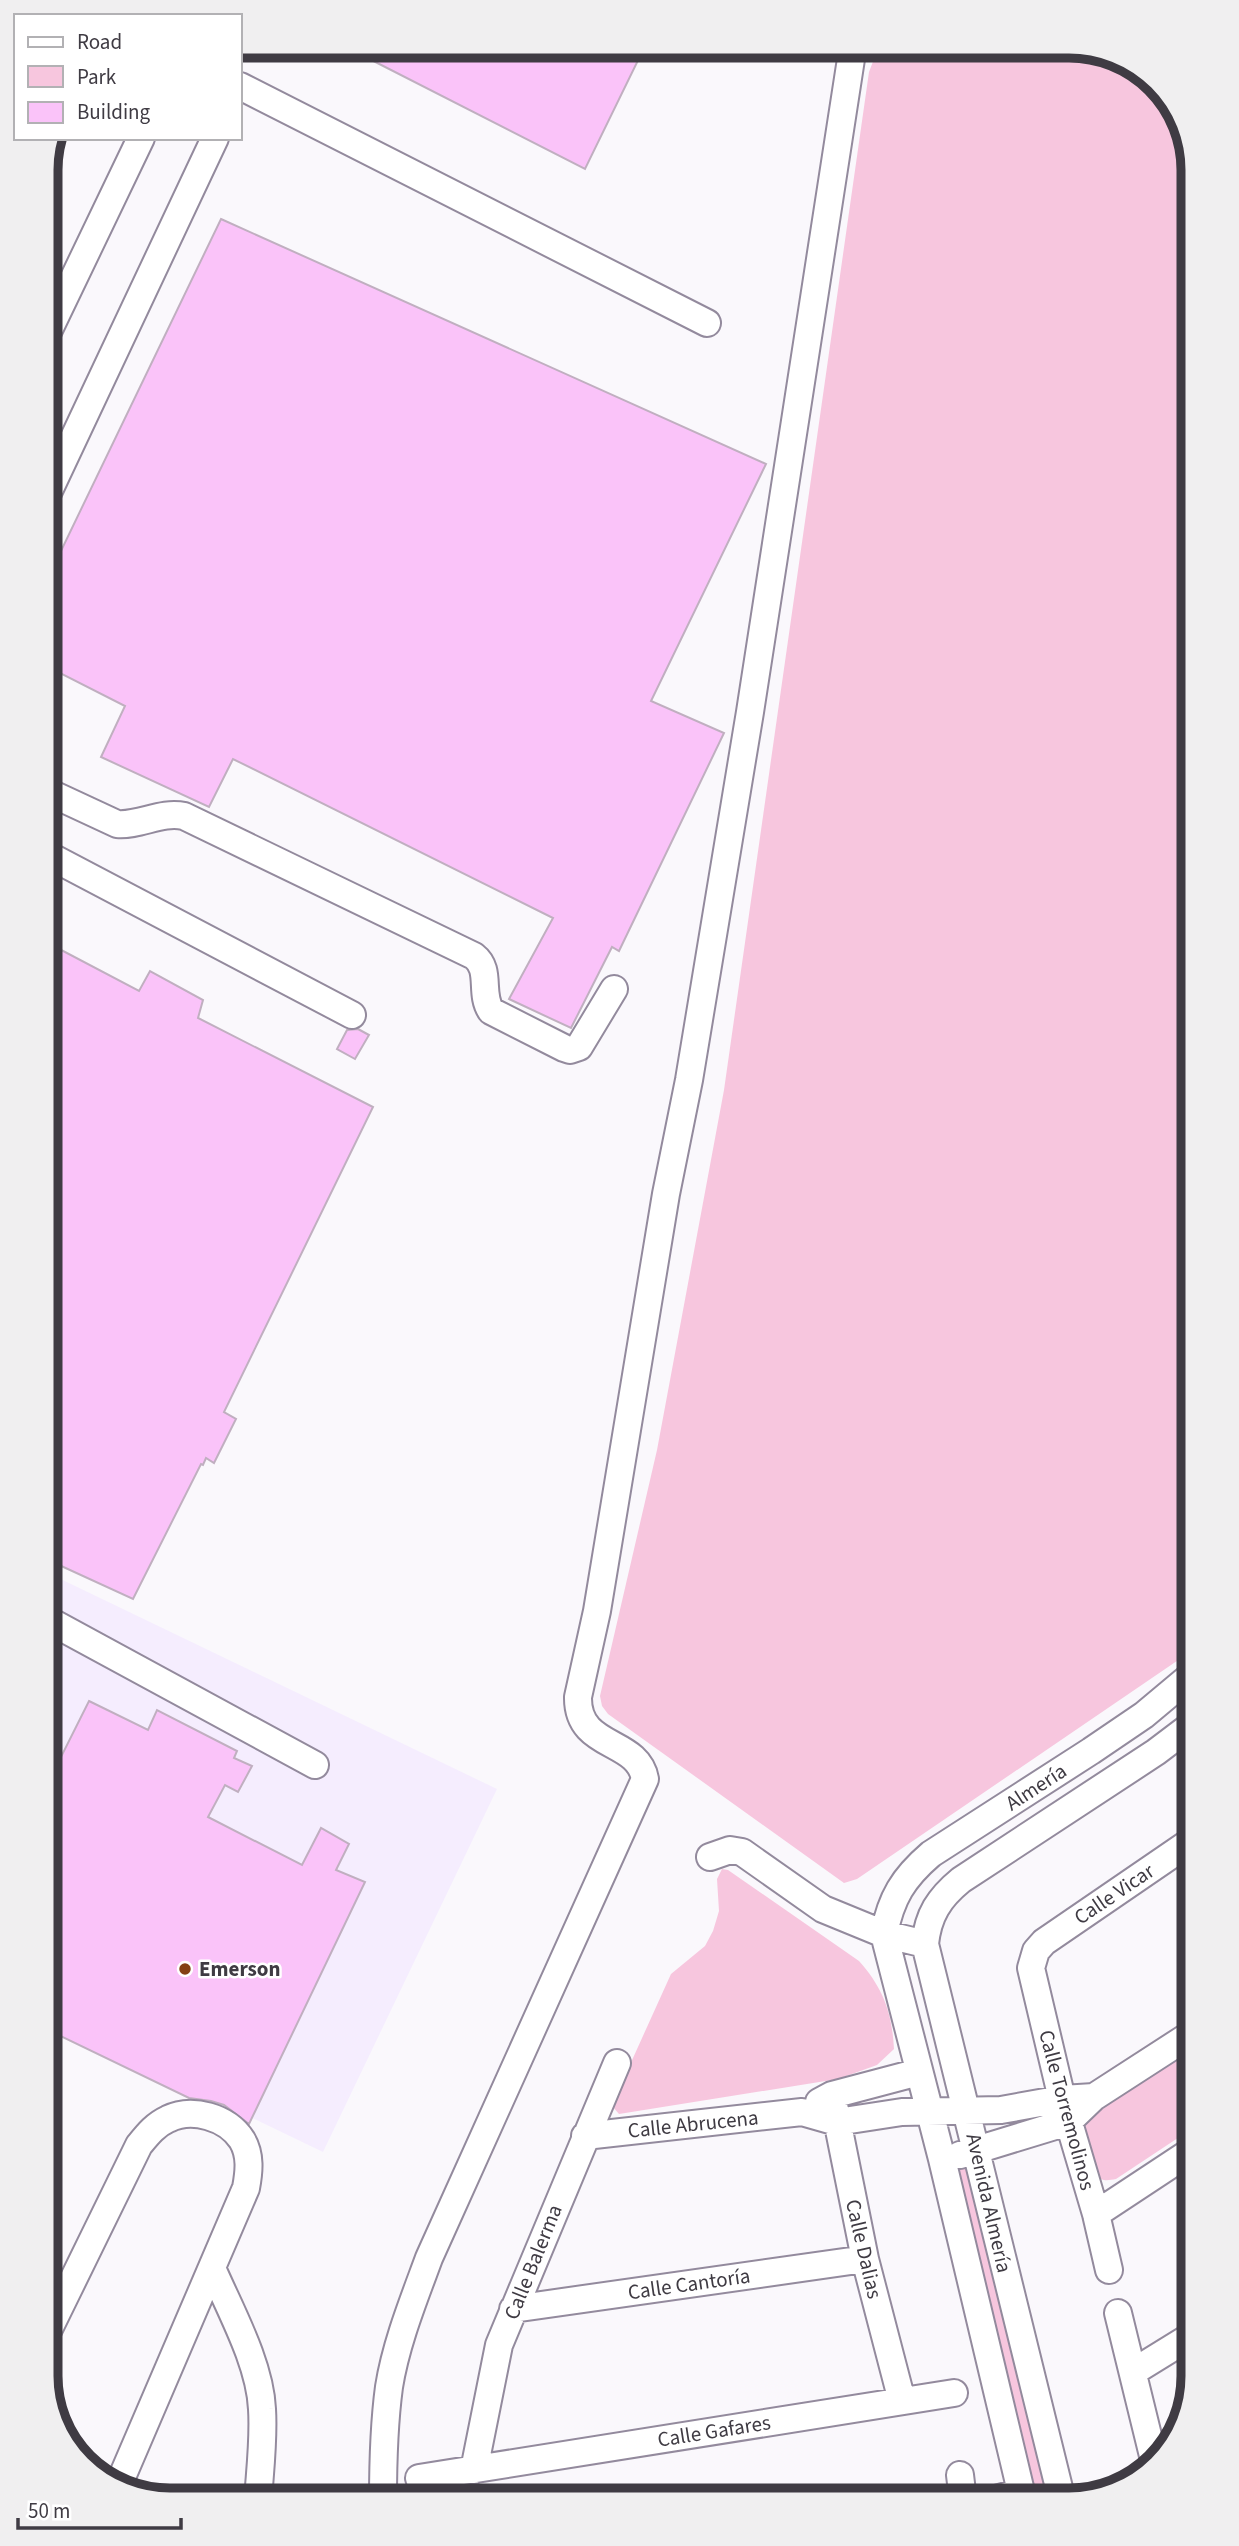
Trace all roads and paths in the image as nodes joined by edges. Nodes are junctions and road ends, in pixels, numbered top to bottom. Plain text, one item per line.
1 (851, 58) edge
2 (242, 87) edge
3 (140, 140) edge
4 (214, 140) edge
5 (58, 311) edge
6 (707, 323) dead end
7 (58, 472) edge
8 (58, 797) edge
9 (58, 860) edge
10 (614, 989) dead end
11 (352, 1015) dead end
12 (58, 1626) edge
13 (1181, 1685) edge
14 (1181, 1734) edge
15 (315, 1765) dead end
16 (1181, 1849) edge
17 (710, 1857) dead end
18 (935, 1906) joint
19 (886, 1921) junction
20 (925, 1944) junction
21 (1036, 1951) joint
22 (1181, 2041) edge
23 (617, 2063) dead end
24 (919, 2072) junction
25 (832, 2095) junction
26 (929, 2111) junction
27 (968, 2111) junction
28 (1065, 2111) junction
29 (802, 2112) junction
30 (837, 2122) junction
31 (585, 2136) junction
32 (976, 2151) junction
33 (1181, 2158) edge
34 (942, 2160) junction
35 (1096, 2214) junction
36 (864, 2259) junction
37 (212, 2267) junction
38 (1109, 2270) dead end
39 (513, 2309) junction
40 (58, 2310) edge
41 (1118, 2313) dead end
42 (1181, 2343) edge
43 (1133, 2372) junction
44 (954, 2392) dead end
45 (902, 2401) junction
46 (1157, 2445) edge
47 (474, 2470) junction
48 (122, 2477) edge
49 (419, 2478) dead end
50 (259, 2488) edge
51 (383, 2488) edge
52 (1020, 2488) edge
53 (1059, 2488) edge

1 - 51 street
2 - 6 street
3 - 5 street
4 - 7 street
8 - 10 street
9 - 11 street
12 - 15 street
13 - 19 street, Almería
14 - 18 street, Almería
16 - 21 street, Calle Vicar
17 - 19 street
18 - 20 street, Avenida Almería
19 - 20 street
19 - 24 street, Avenida Almería
20 - 27 street, Avenida Almería
21 - 28 street, Calle Torremolinos
22 - 28 street
23 - 31 street, Calle Balerma
24 - 25 street, Calle Abrucena
24 - 26 street, Avenida Almería
25 - 29 street, Calle Abrucena
25 - 30 street, Calle Dalias
26 - 27 street, Calle Abrucena
26 - 30 street, Calle Abrucena
26 - 34 street, Avenida Almería
27 - 28 street, Calle Abrucena
27 - 32 street, Avenida Almería
28 - 32 street
28 - 35 street, Calle Torremolinos
29 - 30 street, Calle Abrucena
29 - 31 street, Calle Abrucena
30 - 36 street, Calle Dalias
31 - 39 street, Calle Balerma
32 - 34 street
32 - 53 street, Avenida Almería
33 - 35 street
34 - 52 street, Avenida Almería
35 - 38 street, Calle Torremolinos
36 - 39 street, Calle Cantoría
36 - 45 street, Calle Dalias
37 - 40 street
37 - 48 street
37 - 50 street
39 - 47 street, Calle Balerma
41 - 43 street
42 - 43 street
43 - 46 street
44 - 45 street, Calle Gafares
45 - 47 street, Calle Gafares
47 - 49 street, Calle Gafares

